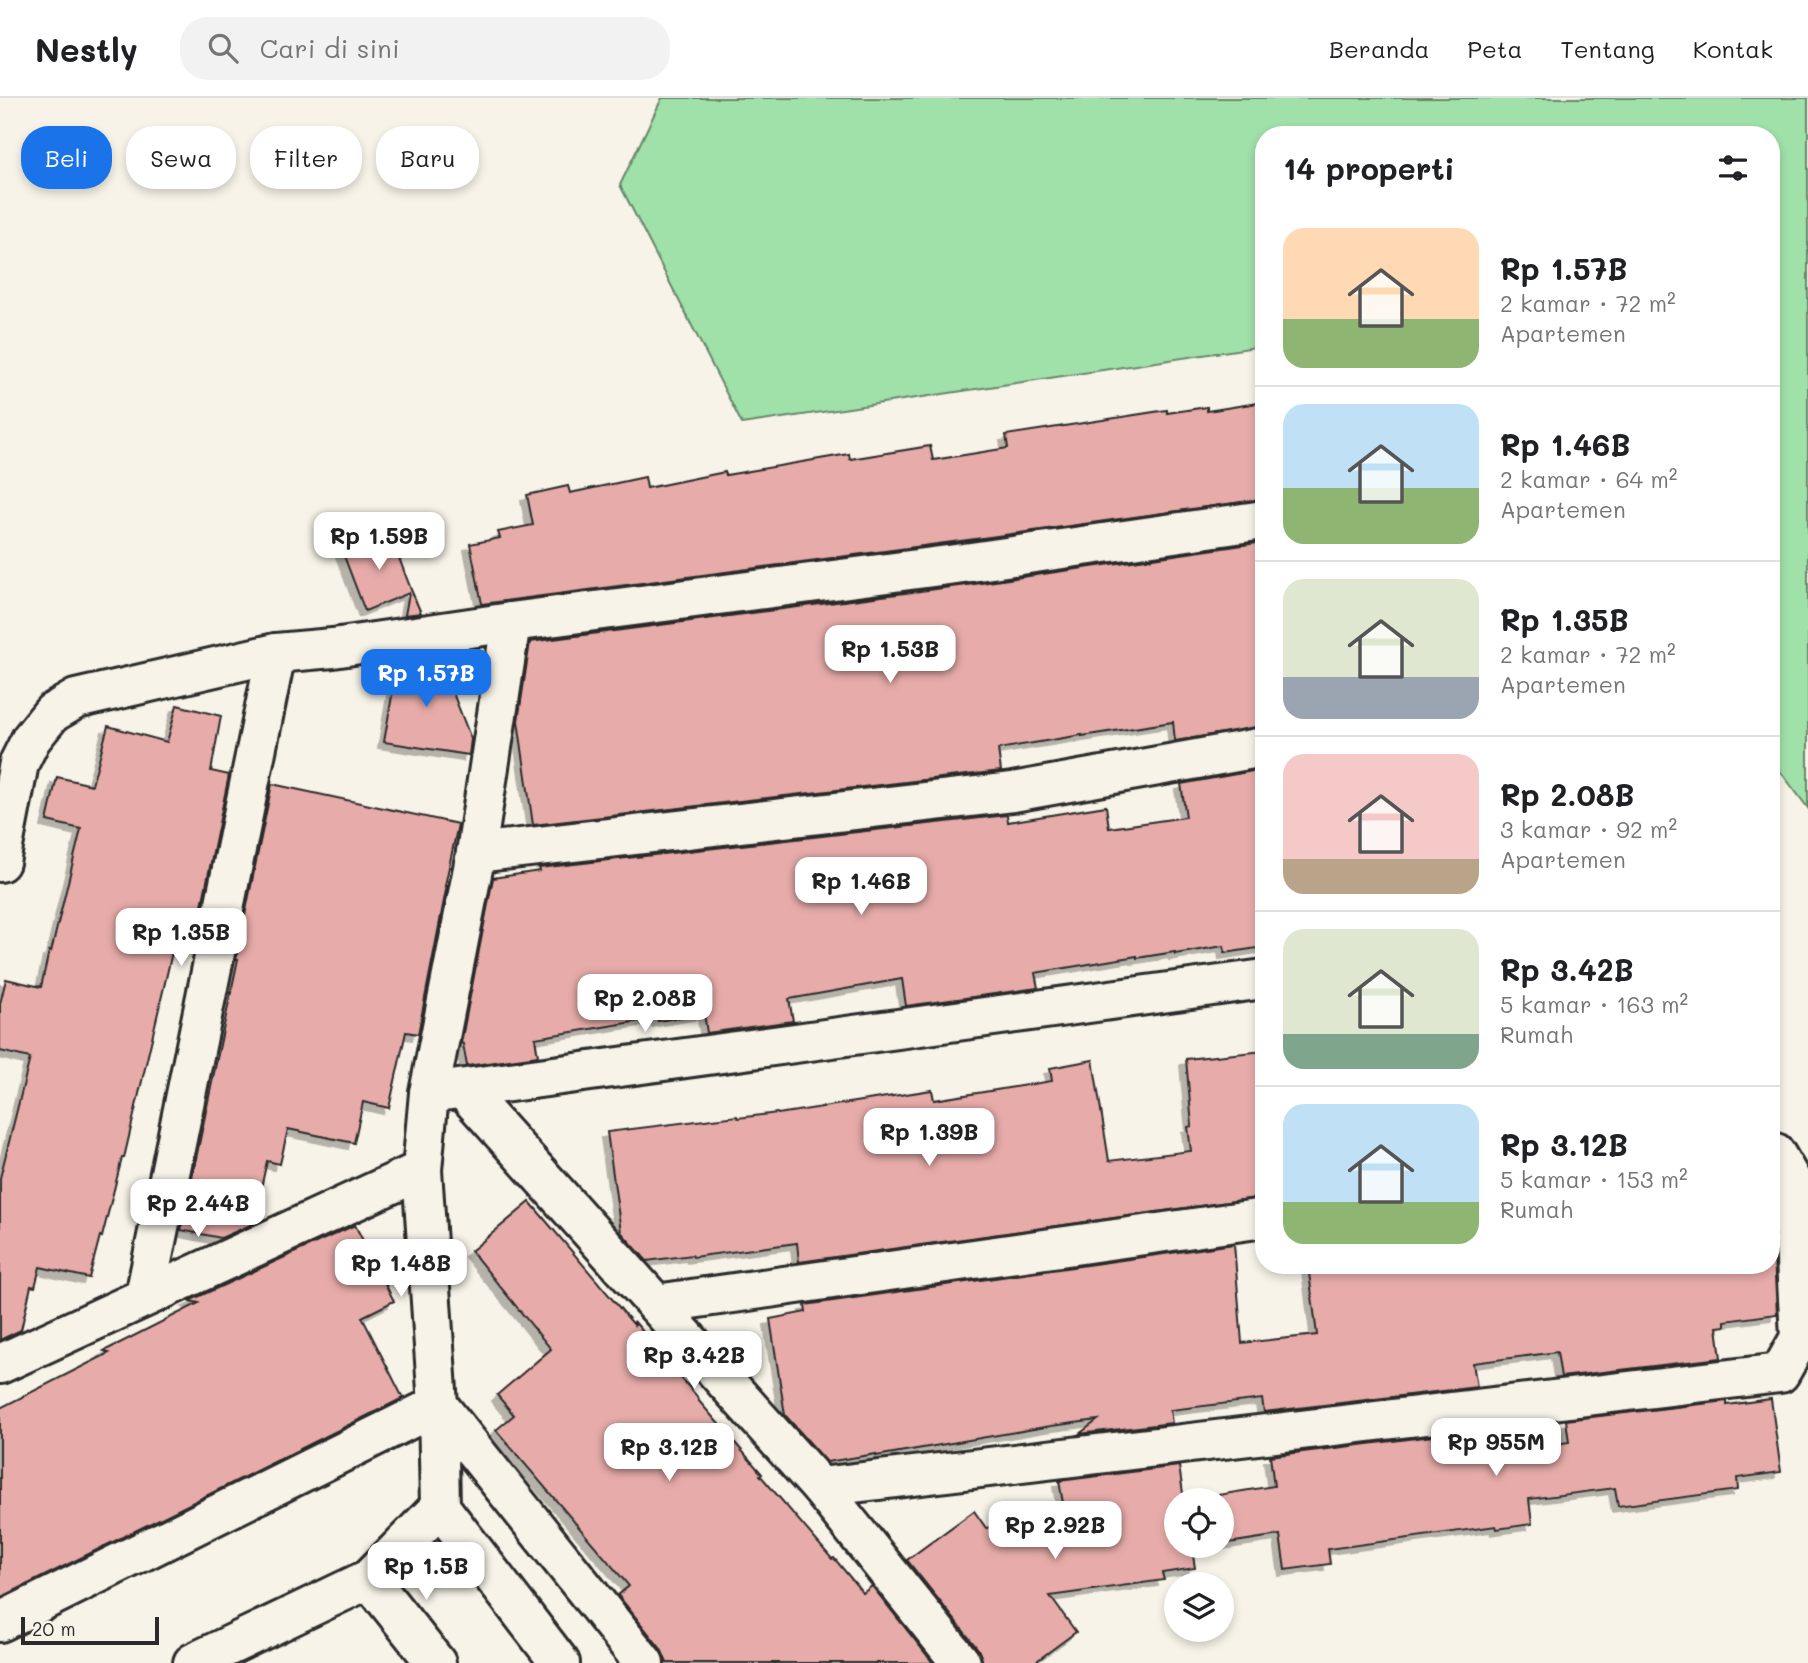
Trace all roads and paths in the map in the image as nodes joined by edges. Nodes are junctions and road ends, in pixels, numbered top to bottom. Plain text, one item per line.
1 (1255, 521) edge
2 (511, 622) junction
3 (275, 653) junction
4 (1255, 749) edge
5 (476, 853) junction
6 (0, 862) edge
7 (1255, 980) edge
8 (446, 1091) junction
9 (1780, 1162) edge
10 (422, 1170) junction
11 (1255, 1218) edge
12 (145, 1296) junction
13 (656, 1304) junction
14 (0, 1364) edge
15 (438, 1405) junction
16 (820, 1487) junction
17 (440, 1507) junction
18 (369, 1579) junction
19 (0, 1622) edge
20 (193, 1663) edge
21 (436, 1663) edge
22 (559, 1663) edge
23 (644, 1663) edge
24 (961, 1663) edge

1 - 2 street
2 - 3 street
2 - 5 street
3 - 6 street
3 - 12 street
4 - 5 street
5 - 8 street
7 - 8 street
8 - 10 street
8 - 13 street
9 - 16 street
10 - 12 street
10 - 15 street
11 - 13 street
12 - 14 street
13 - 16 street
15 - 17 street
15 - 19 street
15 - 23 street
16 - 24 street
17 - 18 street
17 - 22 street
18 - 20 street
18 - 21 street

